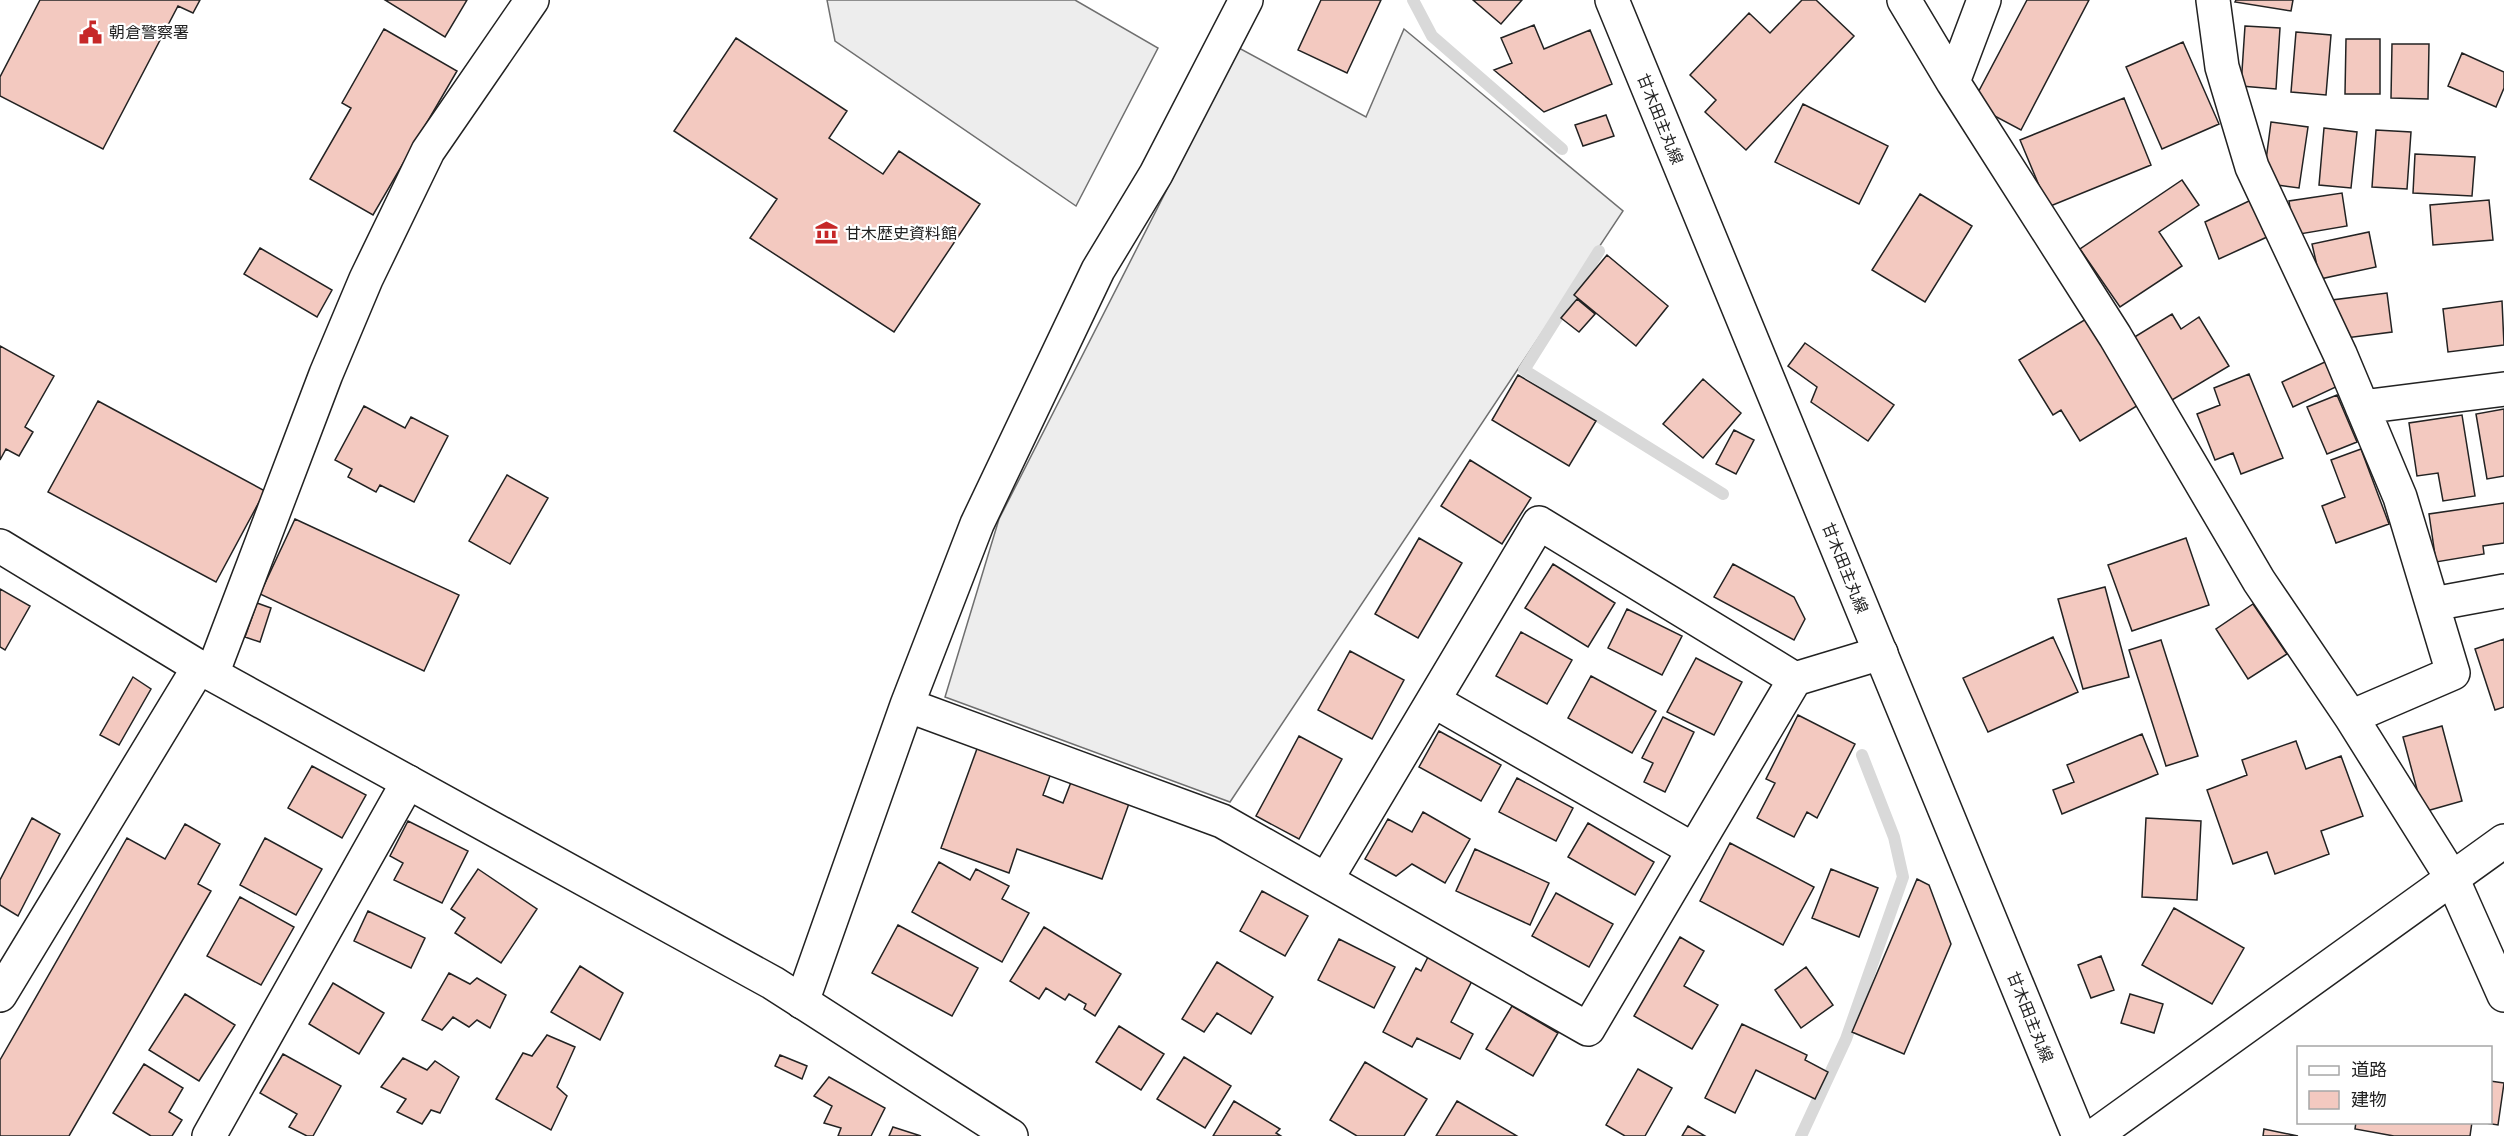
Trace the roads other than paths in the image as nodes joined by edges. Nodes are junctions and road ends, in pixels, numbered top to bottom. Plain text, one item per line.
1 (532, 0) edge
2 (1246, 0) edge
3 (1612, 0) edge
4 (1904, 0) edge
5 (1984, 0) edge
6 (2213, 0) edge
7 (1953, 82) junction
8 (2504, 389) edge
9 (2362, 407) junction
10 (0, 546) edge
11 (2504, 591) edge
12 (2433, 604) junction
13 (1881, 654) junction
14 (205, 670) junction
15 (1795, 679) junction
16 (1434, 701) junction
17 (907, 705) junction
18 (2351, 717) junction
19 (408, 782) junction
20 (2504, 841) edge
21 (1694, 850) junction
22 (2452, 878) junction
23 (1326, 880) junction
24 (0, 995) edge
25 (2504, 995) edge
26 (802, 1002) junction
27 (209, 1136) edge
28 (1011, 1136) edge
29 (2079, 1136) edge
30 (2094, 1136) edge

1 - 14 street
2 - 17 street
3 - 13 street, 甘木田主丸線
4 - 7 street
5 - 7 street
6 - 9 street
7 - 18 street
8 - 9 street
9 - 12 street
10 - 14 street
11 - 12 street
12 - 18 street
13 - 15 street
13 - 29 street, 甘木田主丸線
14 - 19 street
14 - 24 street
15 - 16 street
15 - 21 street
16 - 21 street
16 - 23 street
17 - 23 street
17 - 26 street
18 - 22 street
19 - 26 street
19 - 27 street
20 - 22 street
21 - 23 street
22 - 25 street
22 - 30 street
26 - 28 street

